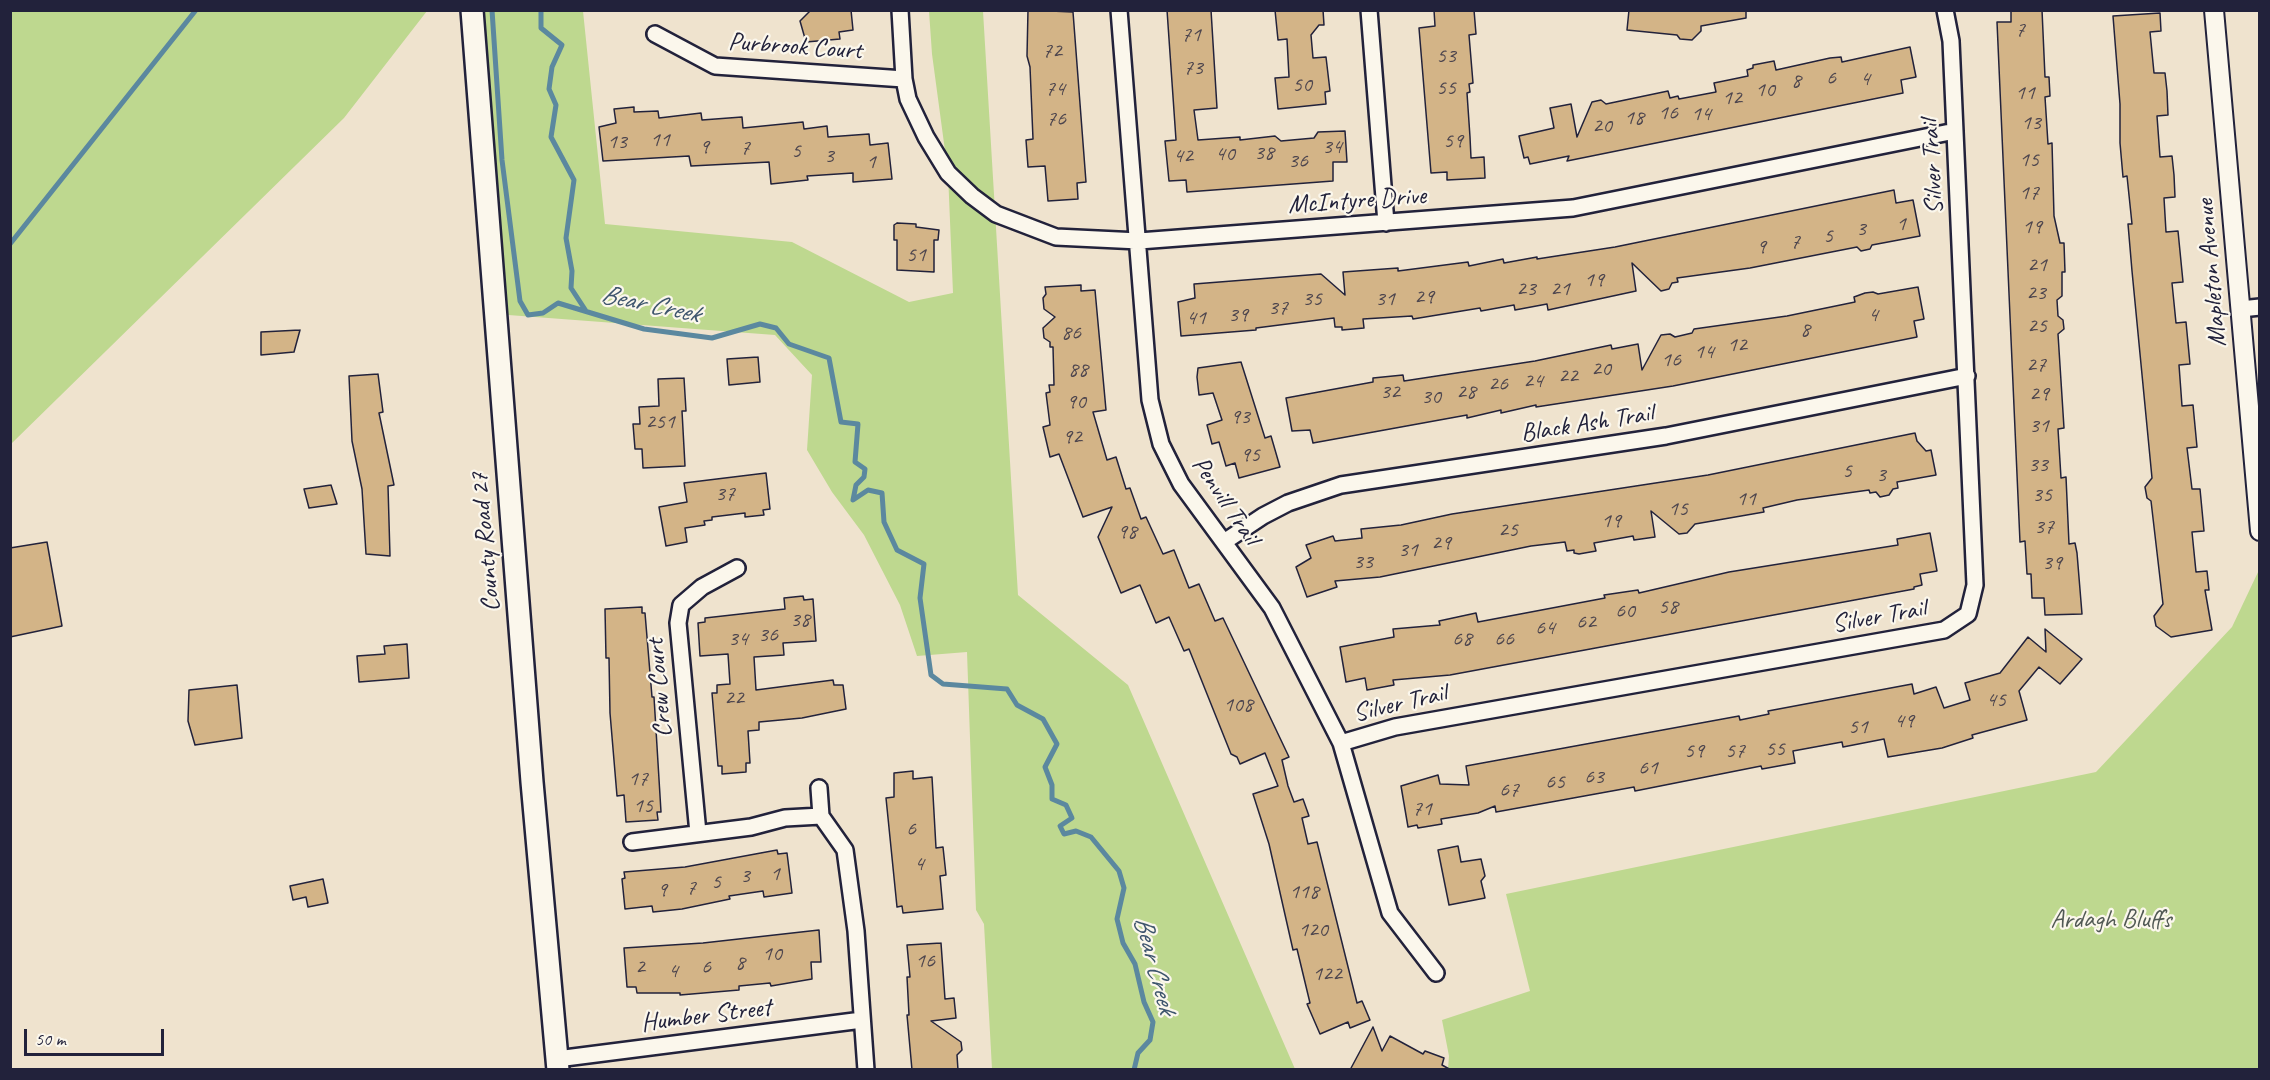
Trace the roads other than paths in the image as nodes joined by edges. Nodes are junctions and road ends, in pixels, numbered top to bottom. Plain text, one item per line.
1 (472, 10) edge
2 (900, 10) edge
3 (1119, 10) edge
4 (1369, 10) edge
5 (1945, 10) edge
6 (2214, 10) edge
7 (655, 34) dead end
8 (904, 79) junction
9 (1955, 131) junction
10 (1386, 223) junction
11 (1138, 241) junction
12 (2259, 307) edge
13 (2241, 309) junction
14 (1967, 376) junction
15 (2259, 531) edge
16 (1224, 542) junction
17 (737, 568) dead end
18 (1341, 742) junction
19 (819, 788) dead end
20 (821, 816) junction
21 (698, 833) junction
22 (632, 842) dead end
23 (1436, 974) dead end
24 (862, 1020) junction
25 (557, 1064) edge
26 (866, 1070) edge

1 - 25 main road, County Road 27
2 - 8 street, McIntyre Drive
3 - 11 street, Penvill Trail
4 - 10 street
5 - 9 street, Silver Trail
6 - 13 street, Mapleton Avenue
7 - 8 street, Purbrook Court
8 - 11 street, McIntyre Drive
9 - 10 street, McIntyre Drive
9 - 14 street, Silver Trail
10 - 11 street, McIntyre Drive
11 - 16 street, Penvill Trail
12 - 13 street
13 - 15 street, Mapleton Avenue
14 - 16 street, Black Ash Trail
14 - 18 street, Silver Trail
16 - 18 street, Penvill Trail
17 - 21 street, Crew Court
18 - 23 street, Penvill Trail
19 - 20 street
20 - 21 street
20 - 24 street
21 - 22 street
24 - 25 street, Humber Street
24 - 26 street

